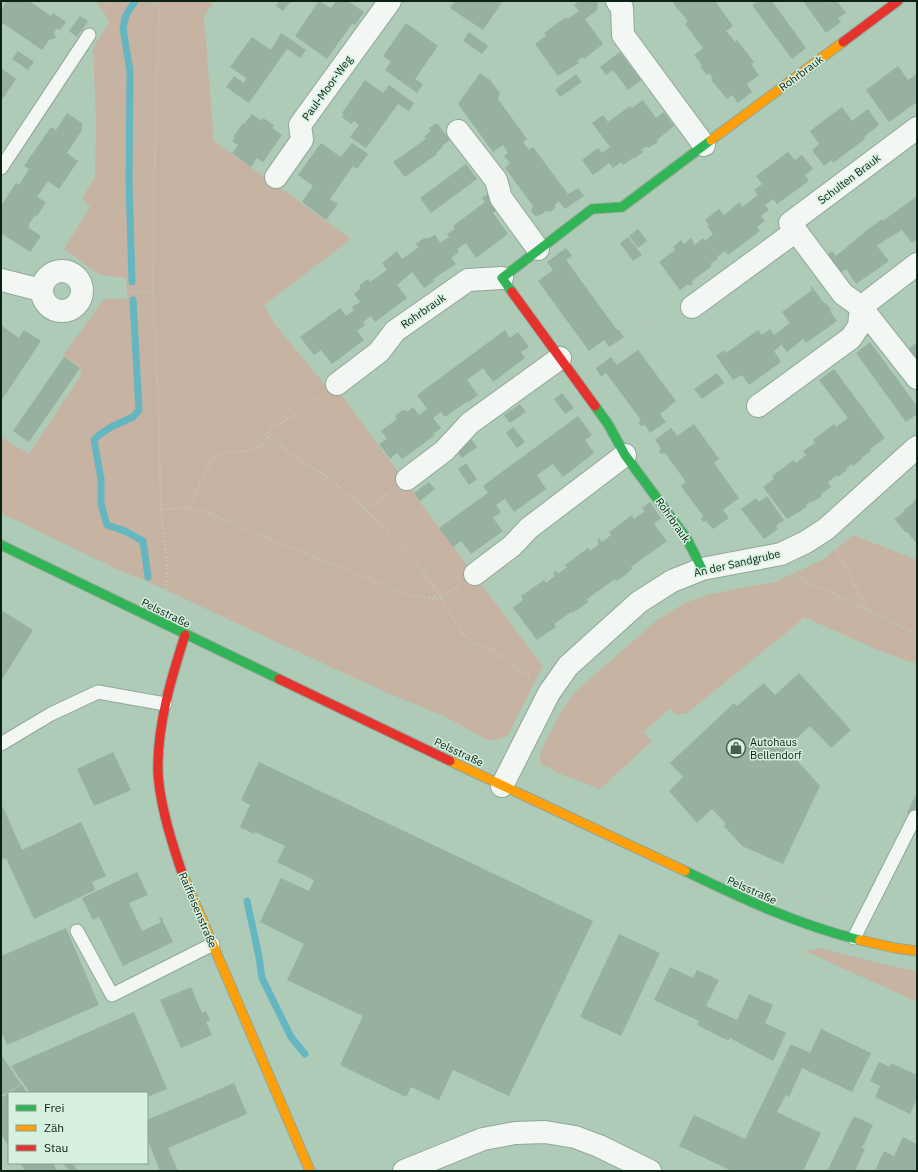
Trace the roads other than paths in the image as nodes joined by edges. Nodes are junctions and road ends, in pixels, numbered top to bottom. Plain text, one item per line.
1 (390, 1) edge
2 (617, 1) edge
3 (898, 1) edge
4 (89, 35) road end
5 (917, 128) edge
6 (458, 131) dead end
7 (704, 145) junction
8 (1, 168) edge
9 (276, 177) dead end
10 (796, 231) junction
11 (538, 249) junction
12 (917, 264) edge
13 (502, 278) junction
14 (1, 280) edge
15 (41, 290) junction
16 (692, 307) road end
17 (862, 307) junction
18 (560, 358) junction
19 (917, 378) edge
20 (337, 384) road end
21 (758, 406) dead end
22 (917, 447) edge
23 (625, 454) junction
24 (407, 479) road end
25 (1, 545) edge
26 (702, 569) junction
27 (475, 574) dead end
28 (185, 635) junction
29 (165, 704) junction
30 (1, 744) edge
31 (502, 786) junction
32 (915, 817) dead end
33 (77, 931) dead end
34 (854, 938) junction
35 (213, 944) junction
36 (917, 952) edge
37 (310, 1171) edge
38 (404, 1171) edge
39 (650, 1171) edge

1 - 9 street, Paul-Moor-Weg
2 - 7 street
3 - 7 street, Rohrbrauk
4 - 8 lane
5 - 10 street, Schulten Brauk
6 - 11 street
7 - 11 street, Rohrbrauk
10 - 16 street
10 - 17 street
11 - 13 street, Rohrbrauk
12 - 17 street
13 - 18 street, Rohrbrauk
13 - 20 street, Rohrbrauk
14 - 15 street
15 - 15 street
17 - 19 street
17 - 21 street
18 - 23 street, Rohrbrauk
18 - 24 street
22 - 26 street, An der Sandgrube
23 - 26 street, Rohrbrauk
23 - 27 street
25 - 28 street, Pelsstraße
26 - 31 street, An der Sandgrube
28 - 29 street, Raiffeisenstraße
28 - 31 street, Pelsstraße
29 - 30 lane
29 - 35 street, Raiffeisenstraße
31 - 34 street, Pelsstraße
32 - 34 lane
33 - 35 lane
34 - 36 street, Pelsstraße
35 - 37 street, Raiffeisenstraße
38 - 39 street

